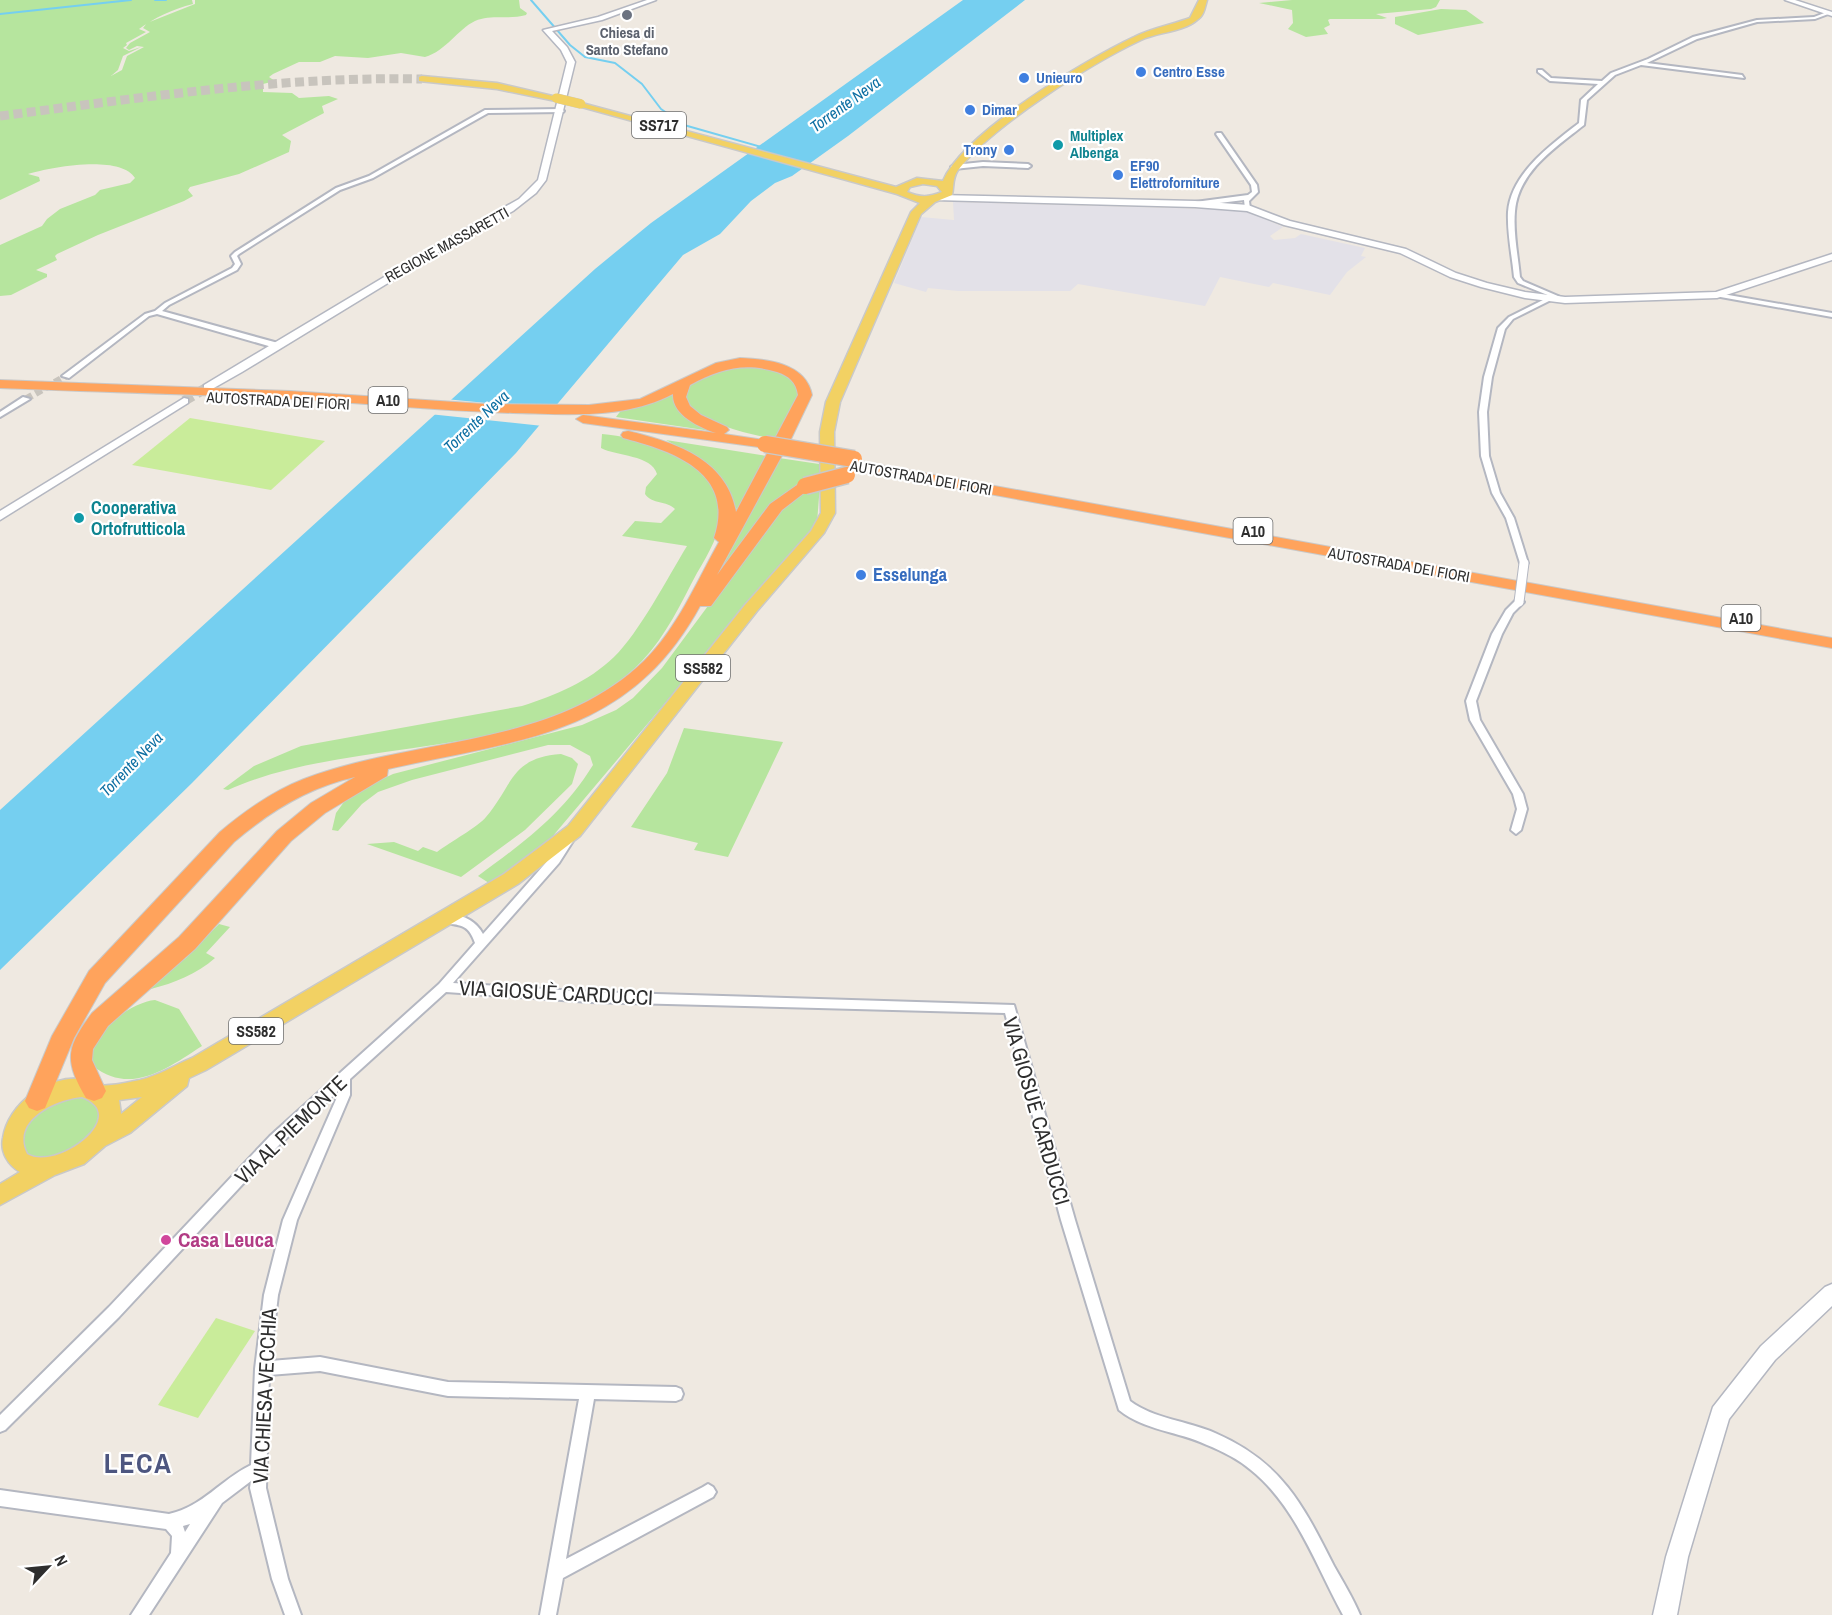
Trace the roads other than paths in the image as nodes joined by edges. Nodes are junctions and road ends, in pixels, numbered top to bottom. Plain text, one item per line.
1 (653, 0) edge
2 (1203, 0) edge
3 (1788, 0) edge
4 (1831, 14) edge
5 (1642, 64) junction
6 (1540, 71) dead end
7 (1742, 77) dead end
8 (422, 79) tunnel mouth
9 (1602, 83) junction
10 (561, 111) junction
11 (1219, 134) dead end
12 (955, 166) junction
13 (1028, 166) dead end
14 (856, 176) junction
15 (917, 181) junction
16 (947, 188) junction
17 (1249, 197) junction
18 (935, 199) junction
19 (909, 201) junction
20 (982, 201) junction
21 (1195, 204) junction
22 (1248, 208) junction
23 (1832, 257) edge
24 (1717, 294) junction
25 (1549, 299) junction
26 (1565, 300) junction
27 (157, 312) junction
28 (1832, 315) edge
29 (275, 345) junction
30 (66, 376) tunnel mouth
31 (685, 381) junction
32 (0, 384) edge
33 (208, 387) tunnel mouth
34 (0, 390) edge
35 (287, 398) junction
36 (26, 399) tunnel mouth
37 (184, 401) tunnel mouth
38 (486, 408) junction
39 (0, 415) edge
40 (596, 424) junction
41 (766, 445) junction
42 (851, 466) junction
43 (0, 516) edge
44 (719, 559) junction
45 (684, 619) junction
46 (1832, 634) edge
47 (1832, 643) edge
48 (395, 763) junction
49 (574, 831) junction
50 (1516, 831) dead end
51 (445, 919) junction
52 (481, 944) junction
53 (443, 987) junction
54 (199, 1064) junction
55 (344, 1078) junction
56 (98, 1092) junction
57 (37, 1101) junction
58 (101, 1138) junction
59 (4, 1148) edge
60 (49, 1168) junction
61 (0, 1195) edge
62 (1832, 1293) edge
63 (262, 1369) junction
64 (588, 1392) junction
65 (675, 1394) dead end
66 (0, 1425) edge
67 (258, 1470) junction
68 (708, 1492) dead end
69 (0, 1498) edge
70 (217, 1498) junction
71 (169, 1522) junction
72 (177, 1559) junction
73 (556, 1573) junction
74 (139, 1615) edge
75 (293, 1615) edge
76 (548, 1615) edge
77 (1352, 1615) edge
78 (1665, 1615) edge

1 - 10 street, REGIONE MASSARETTI
2 - 12 main road
3 - 4 street
4 - 5 street
5 - 7 street
5 - 9 street
6 - 9 street
8 - 14 main road, SS717, bridge
9 - 26 street
10 - 27 street
10 - 29 street, REGIONE MASSARETTI
11 - 17 street
12 - 13 street
12 - 14 main road
12 - 15 main road
12 - 16 main road
14 - 15 main road, SS717
14 - 19 main road, SS717
15 - 16 main road
15 - 19 main road
16 - 18 main road
16 - 20 street
17 - 21 street
17 - 22 street
18 - 19 main road, SS582
18 - 20 street
19 - 49 main road, SS582
20 - 21 street
21 - 22 street
22 - 25 street
23 - 24 street
24 - 26 street
24 - 28 street
25 - 26 street
25 - 50 street, bridge
27 - 29 street
27 - 30 street
29 - 33 street, REGIONE MASSARETTI
31 - 38 highway
31 - 41 highway
31 - 44 highway
32 - 35 highway, AUTOSTRADA DEI FIORI / A10
34 - 35 highway, AUTOSTRADA DEI FIORI / A10
35 - 38 highway, AUTOSTRADA DEI FIORI / A10
35 - 40 highway, AUTOSTRADA DEI FIORI / A10
36 - 39 street
37 - 43 street
38 - 40 highway, AUTOSTRADA DEI FIORI / A10
40 - 41 highway, AUTOSTRADA DEI FIORI / A10
40 - 44 highway
41 - 42 highway, AUTOSTRADA DEI FIORI / A10
41 - 42 highway, AUTOSTRADA DEI FIORI / A10, bridge
42 - 45 highway, bridge
42 - 46 highway, AUTOSTRADA DEI FIORI / A10
42 - 47 highway, AUTOSTRADA DEI FIORI / A10
44 - 45 highway
45 - 48 highway
48 - 56 highway
48 - 57 highway
49 - 51 main road, SS582
49 - 52 street, VIA AL PIEMONTE
51 - 52 street
51 - 54 main road, SS582
52 - 53 street, VIA AL PIEMONTE
53 - 55 street, VIA AL PIEMONTE
53 - 77 street, VIA GIOSUÈ CARDUCCI
54 - 56 main road, SS582
54 - 58 main road, SS582
55 - 63 street, VIA CHIESA VECCHIA
55 - 66 street, VIA AL PIEMONTE
56 - 57 main road
56 - 58 main road
57 - 59 main road
58 - 60 main road
59 - 60 main road
60 - 61 main road
62 - 78 street
63 - 64 street
63 - 67 street, VIA CHIESA VECCHIA
64 - 65 street
64 - 73 street
67 - 70 street
67 - 75 street, VIA CHIESA VECCHIA
68 - 73 street
69 - 71 street
70 - 71 street
70 - 72 street
71 - 72 street
72 - 74 street
73 - 76 street

